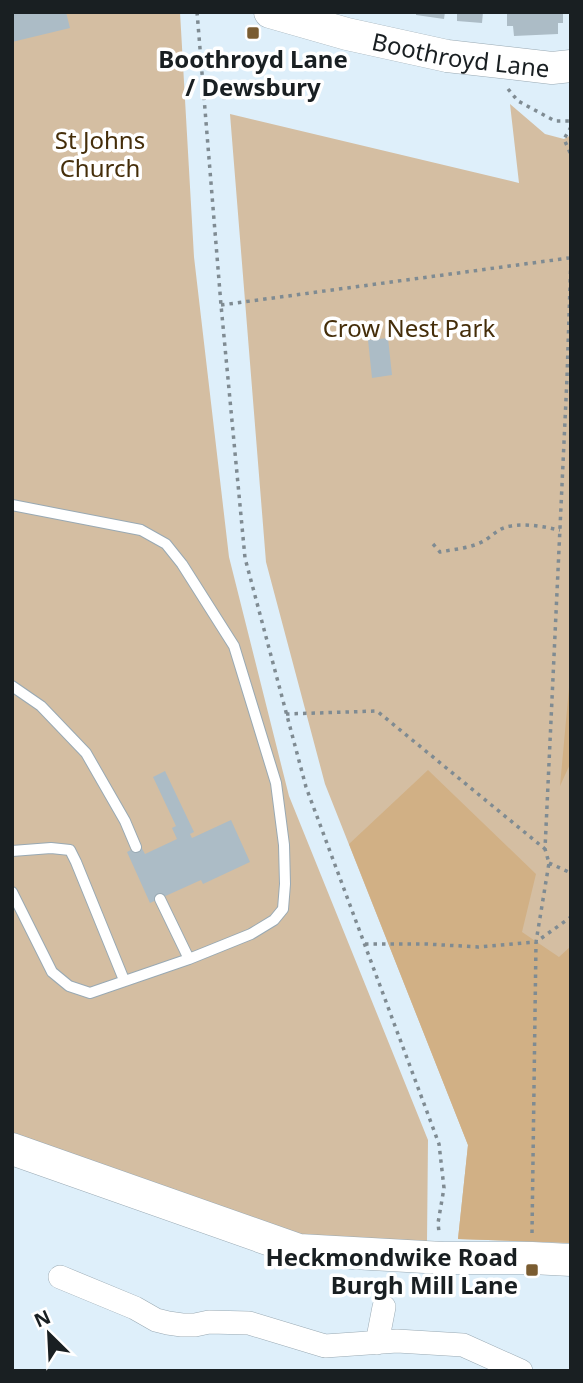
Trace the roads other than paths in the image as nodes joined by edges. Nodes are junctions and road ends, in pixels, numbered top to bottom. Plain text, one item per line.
1 (270, 12) edge
2 (571, 66) edge
3 (12, 505) edge
4 (12, 686) edge
5 (136, 847) dead end
6 (12, 851) edge
7 (12, 892) edge
8 (160, 899) dead end
9 (189, 959) junction
10 (124, 980) junction
11 (12, 1149) edge
12 (571, 1260) edge
13 (60, 1277) dead end
14 (384, 1307) dead end
15 (377, 1343) junction
16 (521, 1371) edge

1 - 2 main road, Boothroyd Lane
3 - 9 lane
4 - 5 lane
6 - 10 lane
7 - 10 lane
8 - 9 lane
9 - 10 lane
11 - 12 main road
13 - 15 street
14 - 15 street
15 - 16 street

